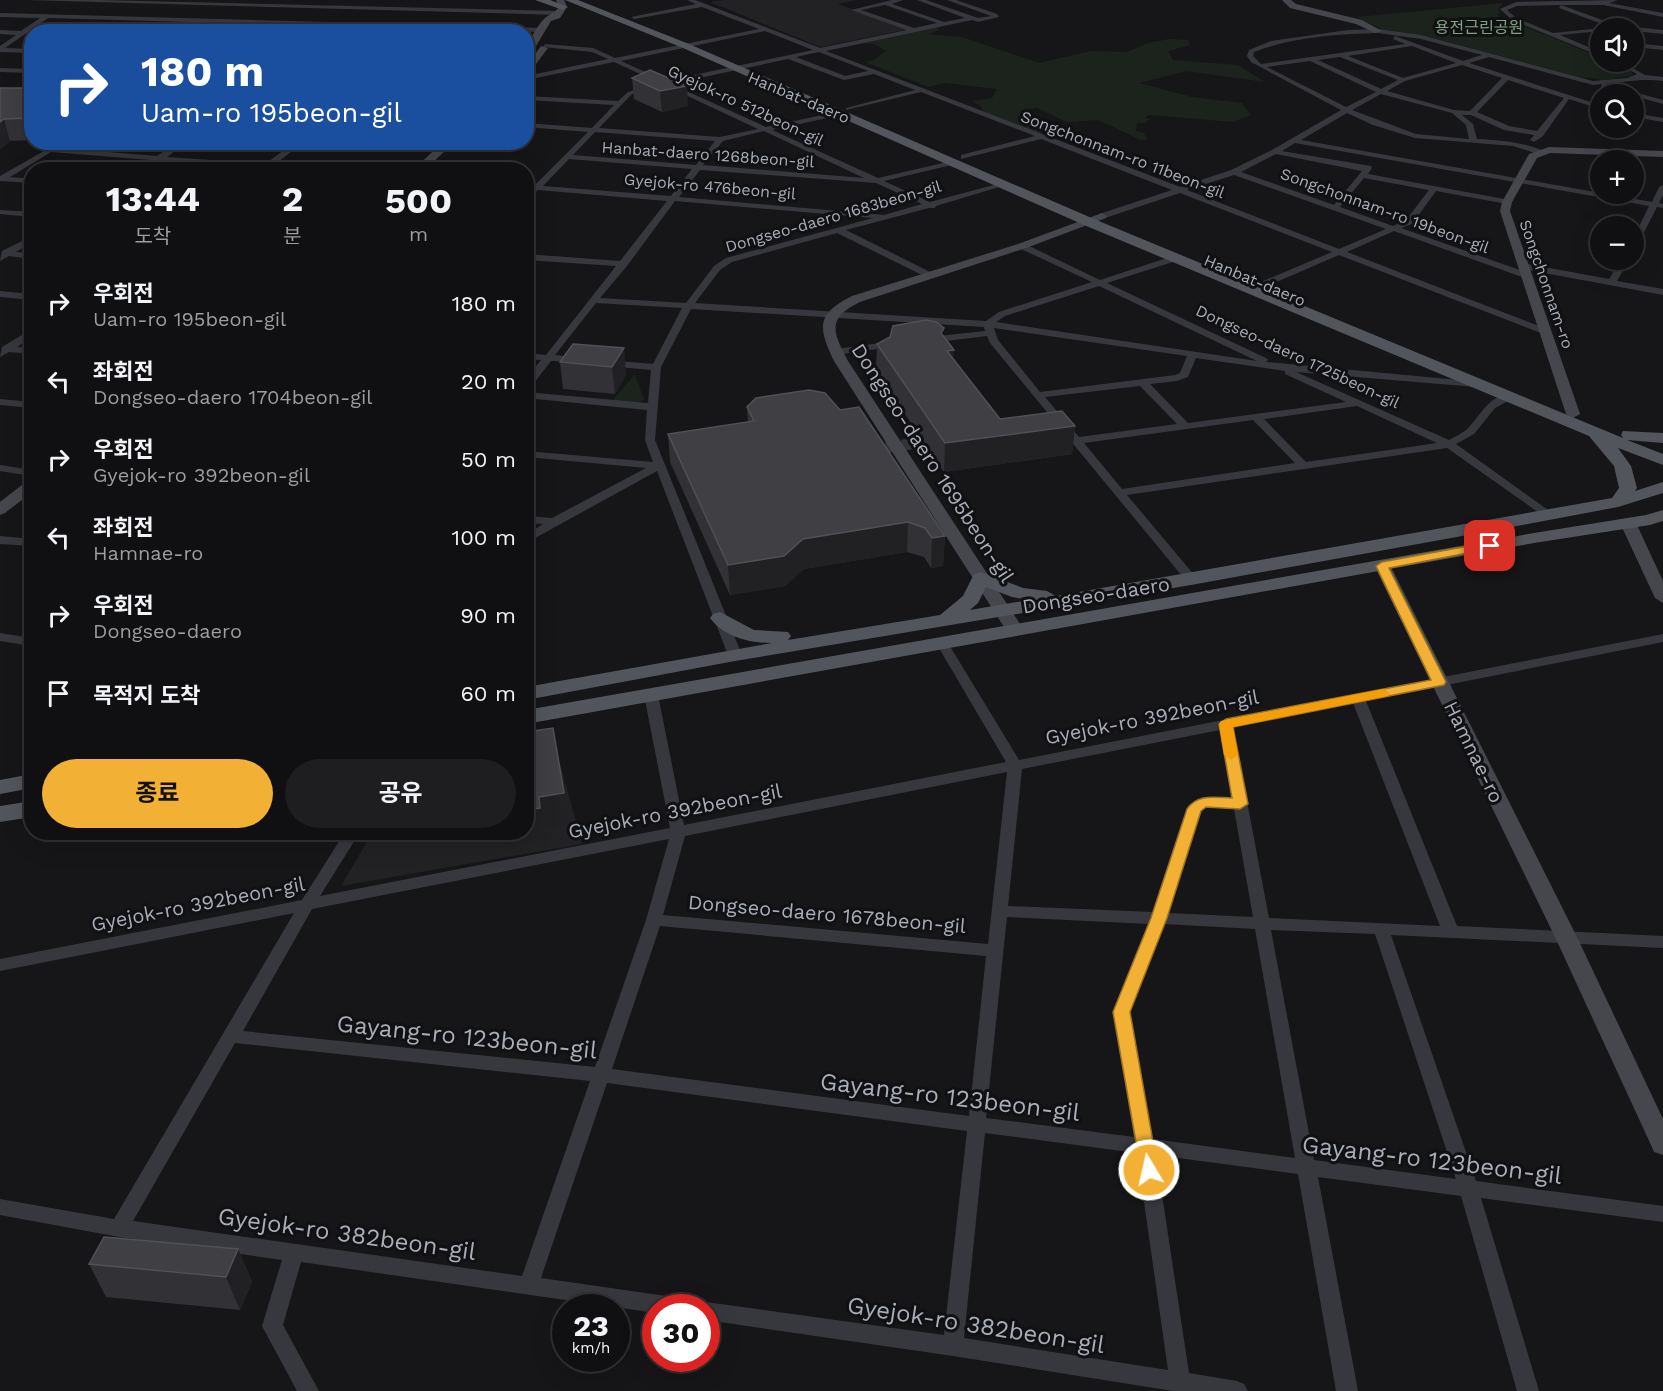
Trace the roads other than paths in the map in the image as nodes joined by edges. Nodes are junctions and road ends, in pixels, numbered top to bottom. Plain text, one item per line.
1 (29, 0) edge
2 (68, 0) edge
3 (245, 0) edge
4 (396, 0) edge
5 (540, 0) edge
6 (690, 0) edge
7 (900, 0) edge
8 (920, 0) edge
9 (950, 0) edge
10 (1286, 0) edge
11 (1615, 0) edge
12 (885, 3) junction
13 (1550, 3) junction
14 (1602, 3) junction
15 (239, 4) junction
16 (597, 4) edge
17 (702, 5) junction
18 (387, 8) junction
19 (561, 11) edge
20 (381, 14) dead end
21 (0, 15) edge
22 (1663, 15) edge
23 (46, 17) junction
24 (634, 17) junction
25 (972, 18) junction
26 (1591, 18) edge
27 (374, 20) dead end
28 (214, 21) junction
29 (36, 24) edge
30 (210, 24) edge
31 (330, 24) edge
32 (369, 24) edge
33 (944, 24) junction
34 (534, 30) edge
35 (542, 30) junction
36 (767, 30) junction
37 (914, 30) junction
38 (1590, 30) edge
39 (1644, 30) edge
40 (1378, 31) junction
41 (0, 32) edge
42 (1663, 32) edge
43 (23, 33) joint
44 (1553, 34) junction
45 (1326, 35) junction
46 (534, 40) edge
47 (548, 42) joint
48 (698, 43) junction
49 (1412, 45) junction
50 (686, 46) junction
51 (1644, 46) edge
52 (1663, 48) edge
53 (0, 49) edge
54 (24, 50) edge
55 (1590, 50) edge
56 (818, 51) junction
57 (1365, 51) junction
58 (1340, 55) junction
59 (1489, 55) junction
60 (789, 57) junction
61 (615, 59) junction
62 (1311, 59) junction
63 (1462, 63) junction
64 (534, 64) edge
65 (747, 65) junction
66 (1260, 66) junction
67 (733, 68) junction
68 (0, 70) edge
69 (24, 71) edge
70 (874, 72) junction
71 (1640, 72) edge
72 (534, 74) edge
73 (1641, 76) junction
74 (1506, 78) junction
75 (1663, 79) edge
76 (1403, 80) junction
77 (665, 82) junction
78 (1593, 83) junction
79 (1596, 84) edge
80 (921, 90) junction
81 (1383, 91) junction
82 (534, 98) edge
83 (1567, 98) junction
84 (1644, 98) edge
85 (1663, 102) edge
86 (621, 103) junction
87 (1590, 104) edge
88 (1348, 109) junction
89 (843, 111) junction
90 (1454, 112) junction
91 (1472, 113) junction
92 (1644, 117) edge
93 (1663, 120) edge
94 (534, 126) edge
95 (594, 130) junction
96 (768, 130) junction
97 (1540, 134) junction
98 (1040, 137) junction
99 (720, 139) junction
100 (1296, 141) junction
101 (1474, 142) junction
102 (1528, 146) junction
103 (50, 150) joint
104 (172, 150) edge
105 (290, 150) edge
106 (432, 150) edge
107 (435, 150) edge
108 (1275, 152) junction
109 (1541, 153) junction
110 (1663, 153) edge
111 (1378, 156) junction
112 (567, 157) junction
113 (160, 158) junction
114 (958, 160) junction
115 (30, 162) edge
116 (154, 162) edge
117 (202, 162) edge
118 (273, 162) edge
119 (416, 162) edge
120 (424, 162) edge
121 (24, 165) edge
122 (700, 166) junction
123 (1234, 172) junction
124 (1365, 172) junction
125 (1, 179) edge
126 (24, 180) edge
127 (874, 181) junction
128 (1520, 181) junction
129 (1005, 184) junction
130 (534, 187) edge
131 (537, 187) junction
132 (1663, 187) edge
133 (1434, 188) junction
134 (534, 190) edge
135 (1180, 191) junction
136 (675, 198) junction
137 (1507, 202) junction
138 (932, 206) junction
139 (1659, 206) edge
140 (1335, 208) junction
141 (0, 213) edge
142 (24, 214) edge
143 (892, 217) junction
144 (1096, 219) junction
145 (1395, 229) junction
146 (1644, 229) edge
147 (840, 231) junction
148 (24, 243) edge
149 (1022, 246) junction
150 (1342, 251) junction
151 (2, 255) edge
152 (24, 256) edge
153 (534, 257) edge
154 (1176, 258) junction
155 (624, 264) junction
156 (1524, 270) junction
157 (1619, 270) edge
158 (931, 276) junction
159 (1098, 282) junction
160 (1612, 282) junction
161 (1264, 284) junction
162 (1663, 292) edge
163 (0, 294) edge
164 (24, 296) edge
165 (595, 300) junction
166 (688, 306) junction
167 (830, 315) junction
168 (988, 328) junction
169 (1546, 332) junction
170 (24, 337) edge
171 (2, 350) edge
172 (24, 351) edge
173 (836, 352) junction
174 (1192, 354) junction
175 (534, 357) edge
176 (548, 358) junction
177 (656, 367) junction
178 (1278, 367) junction
179 (534, 376) edge
180 (1142, 382) junction
181 (1476, 384) junction
182 (1037, 395) junction
183 (534, 396) edge
184 (1508, 398) junction
185 (0, 402) edge
186 (1360, 403) junction
187 (24, 404) edge
188 (653, 407) junction
189 (1255, 416) junction
190 (1577, 420) junction
191 (1185, 426) junction
192 (1629, 435) junction
193 (1663, 438) edge
194 (1075, 441) junction
195 (1449, 444) junction
196 (1663, 447) edge
197 (534, 455) edge
198 (1663, 460) edge
199 (1303, 465) junction
200 (658, 466) junction
201 (0, 468) edge
202 (24, 472) edge
203 (1663, 487) edge
204 (24, 490) edge
205 (1118, 493) junction
206 (1618, 502) junction
207 (0, 510) edge
208 (1549, 515) junction
209 (1659, 518) edge
210 (534, 520) edge
211 (554, 522) junction
212 (1628, 523) junction
213 (534, 535) edge
214 (0, 540) edge
215 (24, 542) edge
216 (1382, 566) junction
217 (981, 578) junction
218 (1191, 579) junction
219 (1080, 598) junction
220 (1663, 598) edge
221 (1002, 610) junction
222 (720, 618) junction
223 (939, 621) junction
224 (1015, 630) junction
225 (853, 635) junction
226 (0, 637) edge
227 (1663, 638) edge
228 (24, 641) edge
229 (942, 643) junction
230 (735, 655) junction
231 (1439, 682) junction
232 (534, 693) edge
233 (651, 695) junction
234 (1359, 698) junction
235 (534, 716) edge
236 (1226, 724) junction
237 (1015, 765) junction
238 (24, 782) edge
239 (0, 787) edge
240 (1240, 804) junction
241 (24, 810) edge
242 (0, 814) edge
243 (678, 832) junction
244 (348, 840) edge
245 (308, 903) junction
246 (1000, 911) junction
247 (1159, 918) junction
248 (654, 920) junction
249 (1262, 923) junction
250 (1381, 929) junction
251 (1451, 932) junction
252 (1566, 937) junction
253 (1663, 942) edge
254 (995, 951) junction
255 (0, 964) edge
256 (230, 1036) junction
257 (600, 1075) junction
258 (977, 1125) junction
259 (1663, 1145) edge
260 (1145, 1147) junction
261 (1307, 1168) junction
262 (1469, 1189) junction
263 (0, 1207) edge
264 (1663, 1214) edge
265 (120, 1228) junction
266 (294, 1253) junction
267 (530, 1286) junction
268 (642, 1302) edge
269 (720, 1313) edge
270 (954, 1346) junction
271 (1180, 1382) junction
272 (308, 1391) edge
273 (1237, 1391) edge
274 (1347, 1391) edge
275 (1528, 1391) edge

1 - 2 street
2 - 15 street
2 - 23 street
3 - 15 street
4 - 18 street
5 - 19 main road, Hanbat-daero
6 - 17 street, Songchonnam-ro 11beon-gil
7 - 12 street
8 - 25 street
9 - 25 street
10 - 40 street
11 - 14 street
12 - 33 street
12 - 37 street
13 - 14 street
13 - 26 street
13 - 44 street
14 - 22 street
15 - 18 street
15 - 28 street
16 - 19 main road, Hanbat-daero
16 - 19 main road
16 - 24 main road, Hanbat-daero
16 - 50 main road, Hanbat-daero
17 - 24 street
17 - 36 street, Songchonnam-ro 11beon-gil
18 - 19 street
18 - 20 street
19 - 35 street
21 - 23 street
23 - 28 street
23 - 29 street
24 - 48 main road, Hanbat-daero
25 - 33 street
27 - 32 street
28 - 30 street
28 - 31 street
33 - 37 street
34 - 35 street
35 - 46 street
36 - 48 street
36 - 56 street, Songchonnam-ro 11beon-gil
37 - 56 street
38 - 44 street
39 - 42 street
40 - 45 street
40 - 49 street
40 - 59 street
41 - 43 street
43 - 53 street
44 - 55 street
45 - 57 street
45 - 66 street
47 - 61 street, Gyejok-ro 512beon-gil
47 - 64 street
48 - 50 street
48 - 65 main road, Hanbat-daero
49 - 57 street
49 - 63 street
50 - 61 street
50 - 67 main road, Hanbat-daero
51 - 52 street
53 - 54 street
56 - 60 street
56 - 70 street, Songchonnam-ro 11beon-gil
57 - 58 street
58 - 62 street
58 - 76 street
59 - 63 street
59 - 78 street
60 - 65 street
60 - 70 street
61 - 72 street
61 - 77 street, Gyejok-ro 512beon-gil
62 - 66 street
62 - 81 street
63 - 74 street
63 - 76 street
65 - 67 street
65 - 89 main road, Hanbat-daero
66 - 88 street
67 - 77 street
67 - 89 main road, Hanbat-daero
68 - 69 street
70 - 80 street, Songchonnam-ro 11beon-gil
71 - 73 street
73 - 75 street
73 - 78 street
74 - 83 street
74 - 91 street
76 - 81 street
77 - 86 street
77 - 96 street, Gyejok-ro 512beon-gil
78 - 79 street
80 - 89 street, Hanbat-daero
80 - 98 street, Songchonnam-ro 11beon-gil
81 - 88 street
81 - 90 street
82 - 86 street
83 - 87 street
83 - 97 street
84 - 85 street
86 - 95 street
88 - 100 street
88 - 101 street
89 - 96 street
89 - 114 main road, Hanbat-daero
90 - 91 street
90 - 101 street
91 - 97 street
92 - 93 street
94 - 95 street
95 - 99 street
95 - 112 street
96 - 99 street
96 - 127 street, Gyejok-ro 512beon-gil
97 - 102 street
98 - 114 street, Hanbat-daero 1268beon-gil
98 - 135 street, Songchonnam-ro 11beon-gil
99 - 122 street
100 - 108 street
100 - 111 street
101 - 102 street
102 - 109 street
103 - 113 street
103 - 115 street
104 - 113 street
105 - 118 street
106 - 119 street
107 - 120 street
108 - 123 street
108 - 124 street
109 - 110 street
109 - 128 street, Songchonnam-ro
111 - 124 street
111 - 128 street
112 - 122 street, Hanbat-daero 1268beon-gil
112 - 131 street
113 - 116 street
113 - 117 street
114 - 127 street, Hanbat-daero 1268beon-gil
114 - 129 main road, Hanbat-daero
114 - 144 main road, Hanbat-daero
121 - 125 street
122 - 127 street, Hanbat-daero 1268beon-gil
122 - 136 street
123 - 135 street
123 - 140 street, Songchonnam-ro 19beon-gil
124 - 133 street
124 - 140 street
125 - 126 street
127 - 138 street, Gyejok-ro 512beon-gil
128 - 137 street, Songchonnam-ro
128 - 139 street
129 - 138 street, Dongseo-daero 1683beon-gil
129 - 144 main road, Hanbat-daero
130 - 131 street, Gyejok-ro 476beon-gil
131 - 134 street
131 - 136 street, Gyejok-ro 476beon-gil
132 - 139 street
133 - 137 street
133 - 145 street
135 - 144 street
135 - 150 street, Songchonnam-ro 11beon-gil
136 - 143 street, Gyejok-ro 476beon-gil
136 - 155 street
137 - 156 street, Songchonnam-ro
138 - 143 street, Dongseo-daero 1683beon-gil
139 - 146 street
140 - 145 street, Songchonnam-ro 19beon-gil
141 - 142 street
143 - 147 street, Dongseo-daero 1683beon-gil
144 - 149 street
144 - 154 main road, Hanbat-daero
144 - 161 main road, Hanbat-daero
145 - 150 street
145 - 156 street, Songchonnam-ro 19beon-gil
147 - 158 street
147 - 166 street, Dongseo-daero 1683beon-gil
148 - 151 street
149 - 158 street
149 - 159 street, Dongseo-daero 1725beon-gil
150 - 161 street
150 - 169 street, Songchonnam-ro 11beon-gil
151 - 152 street
153 - 155 street
154 - 159 street
154 - 181 main road, Hanbat-daero
155 - 165 street
156 - 160 street, Songchonnam-ro 19beon-gil
156 - 169 street, Songchonnam-ro
157 - 160 street
158 - 167 street
159 - 168 street
159 - 178 street, Dongseo-daero 1725beon-gil
160 - 162 street, Songchonnam-ro 19beon-gil
161 - 190 main road, Hanbat-daero
163 - 164 street
165 - 166 street
165 - 176 street
166 - 167 street
166 - 177 street, Dongseo-daero 1683beon-gil
167 - 168 street, Dongseo-daero 1695beon-gil
167 - 173 street, Dongseo-daero 1695beon-gil
168 - 173 street
168 - 174 street
168 - 182 street
169 - 190 street, Songchonnam-ro
170 - 171 street
171 - 172 street
173 - 217 street, Dongseo-daero 1695beon-gil
174 - 178 street
174 - 180 street
175 - 176 street
176 - 177 street
176 - 179 street
177 - 188 street, Dongseo-daero 1683beon-gil
178 - 181 street, Hanbat-daero
178 - 186 street, Dongseo-daero 1725beon-gil
180 - 182 street
180 - 191 street
181 - 184 main road, Hanbat-daero
182 - 194 street
183 - 188 street
184 - 190 main road, Hanbat-daero
184 - 195 street
185 - 187 street
186 - 189 street
186 - 195 street, Dongseo-daero 1725beon-gil
188 - 200 street, Dongseo-daero 1683beon-gil
189 - 191 street
189 - 199 street
190 - 192 main road, Hanbat-daero
190 - 198 main road, Hanbat-daero
190 - 206 main road
191 - 194 street
192 - 193 main road
192 - 196 main road, Hanbat-daero
194 - 205 street
195 - 199 street
195 - 208 street, Dongseo-daero 1725beon-gil
197 - 200 street
199 - 205 street
200 - 211 street
200 - 222 street, Dongseo-daero 1683beon-gil
201 - 202 street
203 - 206 main road, Dongseo-daero
204 - 207 street
205 - 218 street
206 - 208 main road, Dongseo-daero
208 - 218 main road, Dongseo-daero
209 - 212 main road, Dongseo-daero
210 - 211 street
211 - 213 street
212 - 216 main road, Dongseo-daero
212 - 220 street
214 - 215 street
216 - 224 main road, Dongseo-daero
216 - 231 street, Hamnae-ro
217 - 219 main road
217 - 221 street, Dongseo-daero 1695beon-gil
217 - 223 main road
218 - 219 main road, Dongseo-daero
219 - 221 main road, Dongseo-daero
221 - 223 main road, Dongseo-daero
221 - 224 street, Dongseo-daero 1695beon-gil
222 - 225 main road
222 - 230 street, Dongseo-daero 1683beon-gil
223 - 225 main road, Dongseo-daero
224 - 229 main road, Dongseo-daero
225 - 230 main road, Dongseo-daero
226 - 228 street
227 - 231 street, Gyejok-ro 392beon-gil
229 - 233 main road, Dongseo-daero
229 - 237 street
230 - 232 main road, Dongseo-daero
231 - 234 street, Gyejok-ro 392beon-gil
231 - 252 street, Hamnae-ro
233 - 235 main road, Dongseo-daero
233 - 243 street, Dongseo-daero 1678beon-gil
234 - 236 street, Gyejok-ro 392beon-gil
234 - 251 street
236 - 237 street, Gyejok-ro 392beon-gil
236 - 240 street
237 - 243 street, Gyejok-ro 392beon-gil
237 - 246 street
238 - 239 main road
240 - 247 street
240 - 249 street
241 - 242 main road
243 - 245 street, Gyejok-ro 392beon-gil
243 - 248 street, Dongseo-daero 1678beon-gil
244 - 245 street
245 - 255 street, Gyejok-ro 392beon-gil
245 - 256 street
246 - 247 street
246 - 254 street
247 - 249 street
247 - 260 street
248 - 254 street, Dongseo-daero 1678beon-gil
248 - 257 street, Dongseo-daero 1678beon-gil
249 - 250 street
249 - 261 street
250 - 251 street
250 - 262 street
251 - 252 street
252 - 253 street
252 - 259 street, Hamnae-ro
254 - 258 street
256 - 257 street, Gayang-ro 123beon-gil
256 - 265 street
257 - 258 street, Gayang-ro 123beon-gil
257 - 267 street, Dongseo-daero 1678beon-gil
258 - 260 street, Gayang-ro 123beon-gil
258 - 270 street
260 - 261 street, Gayang-ro 123beon-gil
260 - 271 street
261 - 262 street, Gayang-ro 123beon-gil
261 - 274 street
262 - 264 street, Gayang-ro 123beon-gil
262 - 275 street
263 - 265 street, Gyejok-ro 382beon-gil
265 - 266 street, Gyejok-ro 382beon-gil
266 - 267 street, Gyejok-ro 382beon-gil
266 - 272 street
267 - 268 street, Gyejok-ro 382beon-gil
269 - 270 street, Gyejok-ro 382beon-gil
270 - 271 street, Gyejok-ro 382beon-gil
271 - 273 street, Gyejok-ro 382beon-gil

